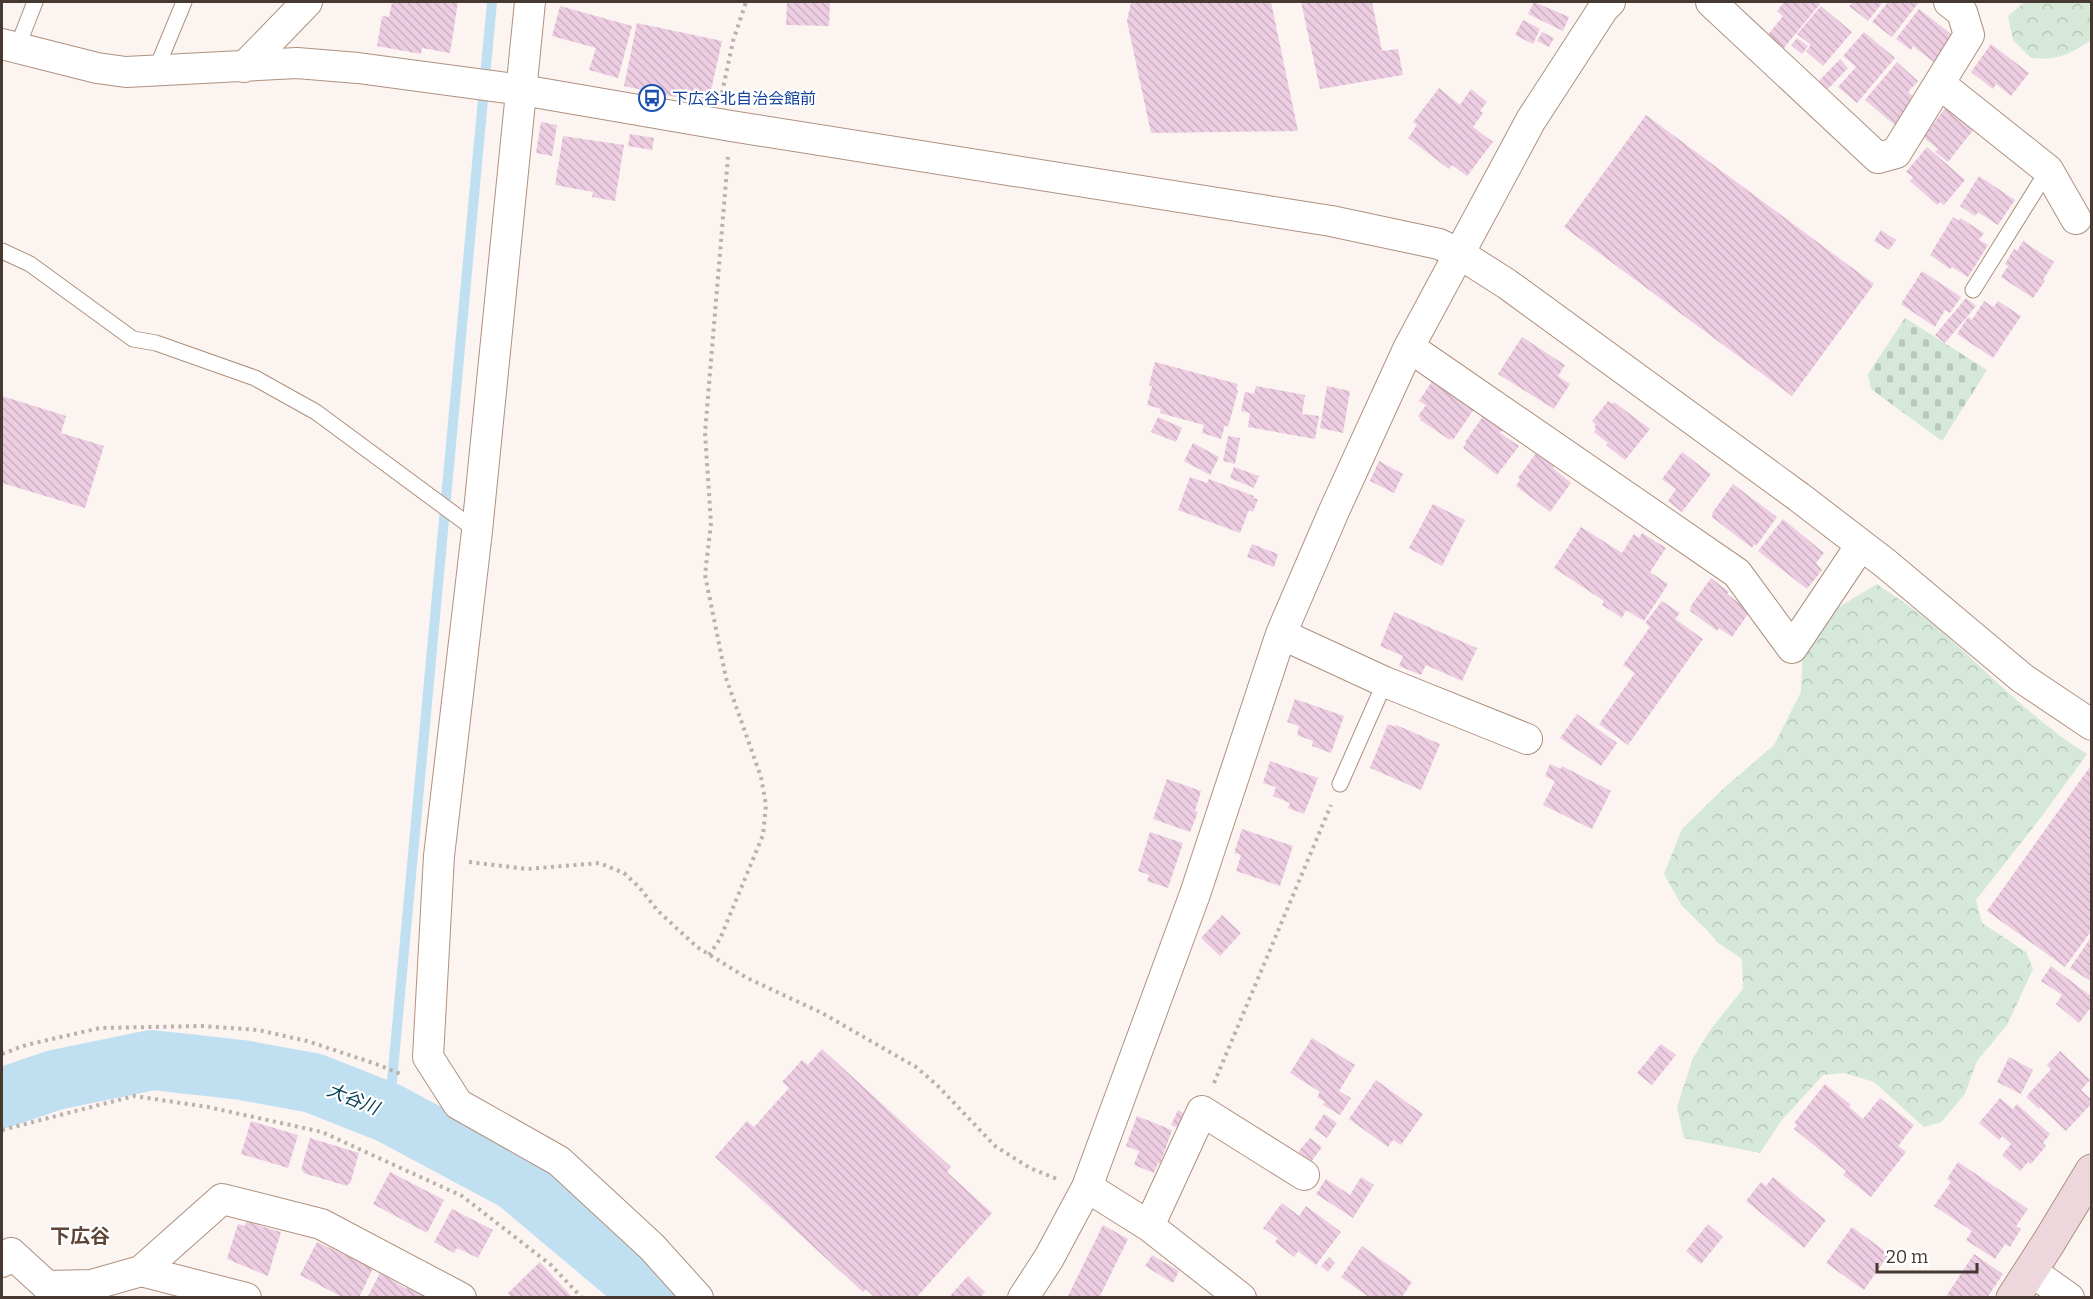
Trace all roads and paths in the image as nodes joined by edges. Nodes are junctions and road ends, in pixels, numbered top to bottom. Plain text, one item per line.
1 (35, 2) edge
2 (184, 2) edge
3 (307, 2) edge
4 (530, 2) edge
5 (746, 2) edge
6 (1610, 2) edge
7 (1712, 2) edge
8 (1949, 2) edge
9 (9, 46) edge
10 (244, 68) junction
11 (155, 72) junction
12 (1940, 84) junction
13 (522, 90) junction
14 (723, 125) junction
15 (2048, 170) junction
16 (2076, 219) dead end
17 (2, 251) edge
18 (1460, 254) junction
19 (1973, 290) dead end
20 (1409, 347) junction
21 (477, 531) junction
22 (1861, 545) junction
23 (1281, 634) junction
24 (1385, 682) junction
25 (2091, 725) edge
26 (1527, 740) dead end
27 (1340, 784) joint
28 (439, 856) junction
29 (710, 955) junction
30 (2, 1054) edge
31 (407, 1077) dead end
32 (1202, 1111) junction
33 (2, 1130) edge
34 (2091, 1171) edge
35 (1304, 1174) dead end
36 (1087, 1187) junction
37 (1149, 1227) junction
38 (2, 1262) edge
39 (141, 1271) junction
40 (2022, 1284) edge
41 (246, 1298) edge
42 (460, 1298) edge
43 (582, 1298) edge
44 (698, 1298) edge
45 (1023, 1298) edge
46 (1241, 1298) edge
47 (2069, 1298) edge

1 - 9 lane
2 - 11 lane
3 - 10 street
4 - 13 street
5 - 14 path
6 - 18 street
7 - 12 street
8 - 12 street
9 - 11 street
10 - 11 street
10 - 13 street
12 - 15 street
13 - 14 street
13 - 21 street
14 - 18 street
14 - 29 path
15 - 16 street
15 - 19 lane
17 - 21 lane
18 - 20 street
18 - 22 street
20 - 22 street
20 - 23 street
21 - 28 street
22 - 25 street
23 - 24 street
23 - 36 street
24 - 26 street
24 - 27 lane
27 - 32 path
28 - 29 path
28 - 44 street
29 - 36 path
30 - 31 path
32 - 35 street
32 - 37 street
33 - 43 path
34 - 40 main road
36 - 37 street
36 - 45 street
37 - 46 street
38 - 39 street
39 - 41 street
39 - 42 street
40 - 47 street

